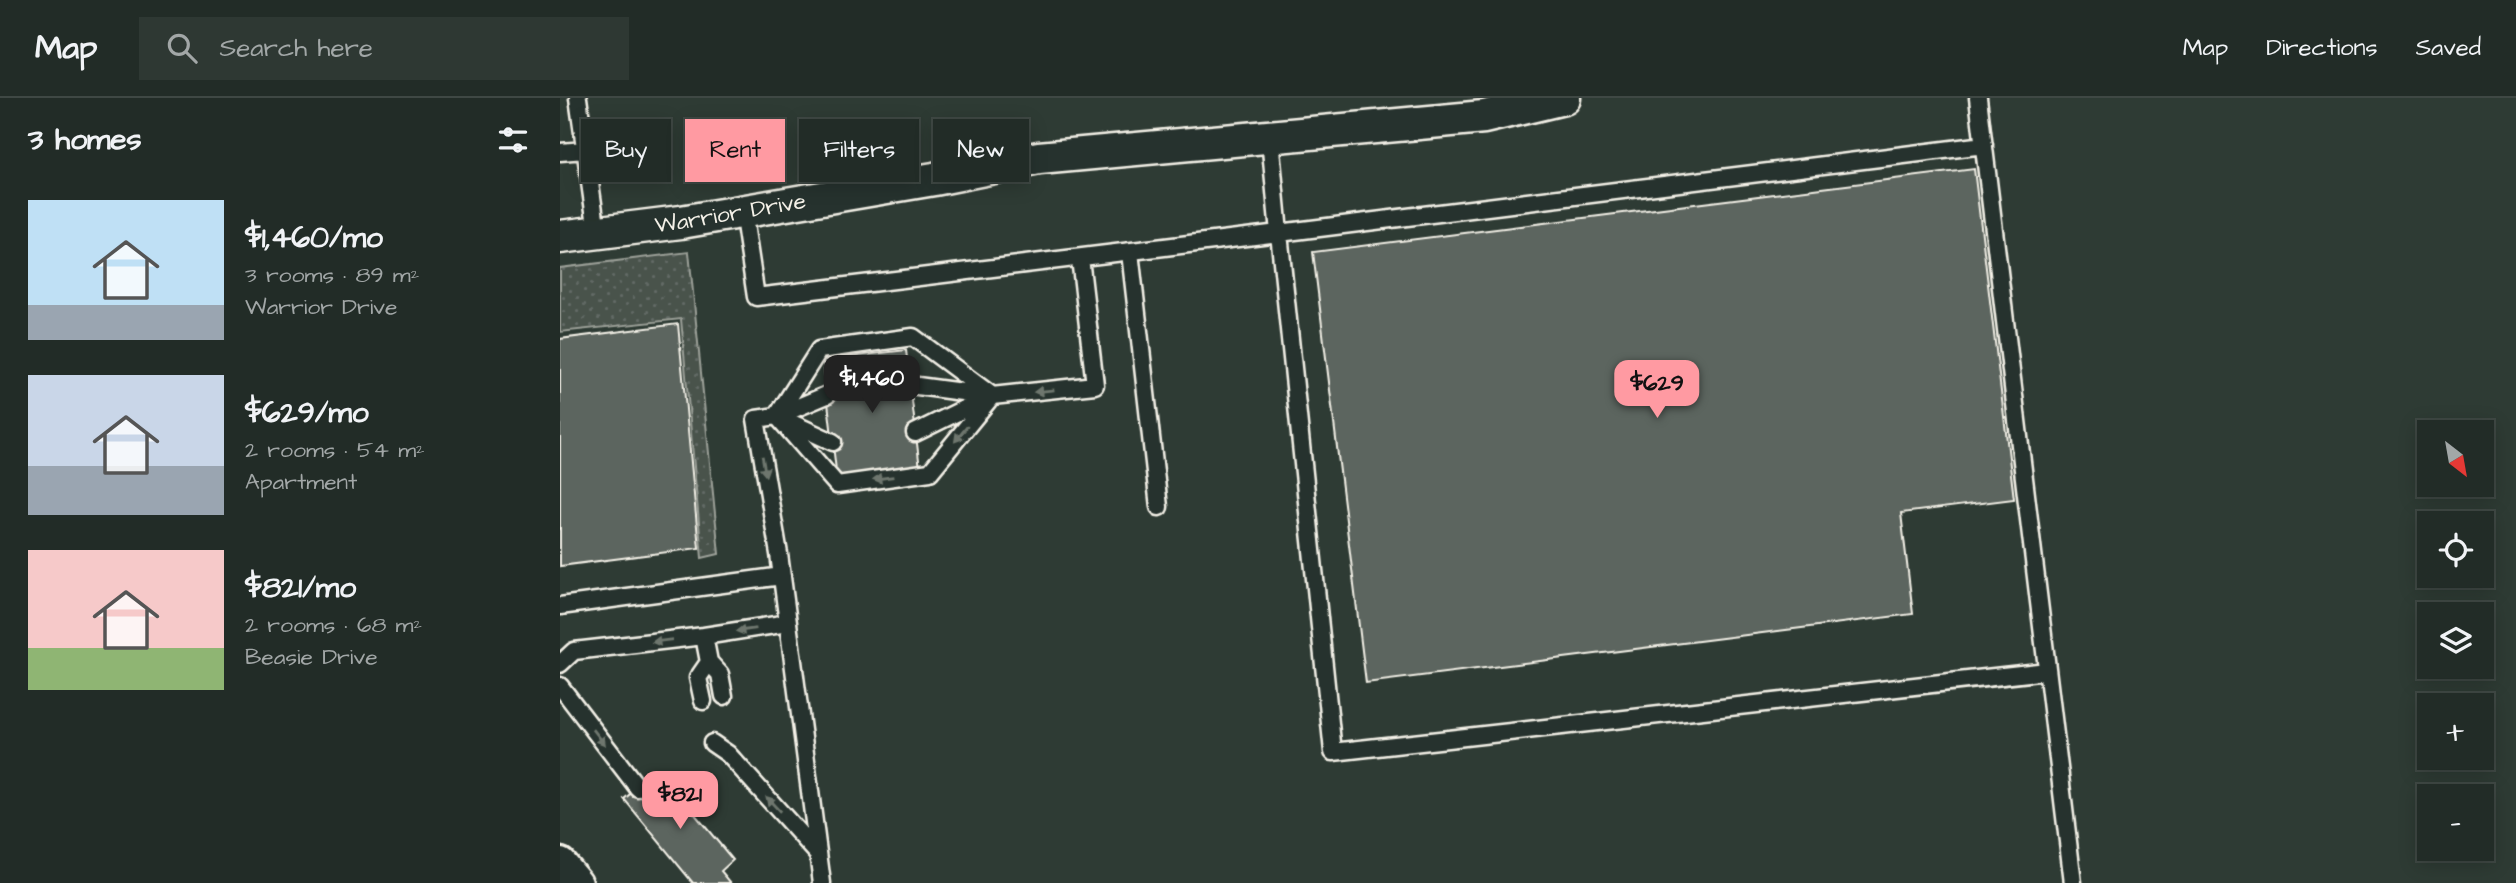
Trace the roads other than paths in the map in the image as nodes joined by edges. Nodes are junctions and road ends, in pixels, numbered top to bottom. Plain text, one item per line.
1 (578, 98) edge
2 (1564, 98) edge
3 (1978, 98) edge
4 (581, 120) edge
5 (1270, 139) junction
6 (1984, 145) junction
7 (581, 149) edge
8 (560, 152) edge
9 (590, 182) edge
10 (743, 211) junction
11 (597, 232) junction
12 (1279, 233) junction
13 (560, 237) edge
14 (1130, 251) junction
15 (1080, 258) junction
16 (910, 385) dead end
17 (827, 395) dead end
18 (992, 396) junction
19 (777, 416) junction
20 (915, 432) dead end
21 (833, 442) dead end
22 (1159, 507) dead end
23 (782, 576) junction
24 (560, 606) edge
25 (788, 623) junction
26 (704, 636) junction
27 (709, 662) junction
28 (560, 664) edge
29 (2047, 671) junction
30 (560, 686) edge
31 (724, 696) dead end
32 (703, 701) dead end
33 (712, 743) dead end
34 (638, 788) dead end
35 (818, 854) junction
36 (560, 864) edge
37 (576, 883) edge
38 (822, 883) edge
39 (2073, 883) edge

1 - 4 lane
2 - 5 street, Warrior Drive
3 - 6 lane
5 - 10 street, Warrior Drive
5 - 12 lane
6 - 12 lane
6 - 29 lane
7 - 8 lane
9 - 11 lane
10 - 11 street, Warrior Drive
10 - 15 lane
11 - 13 street, Warrior Drive
12 - 14 lane
12 - 29 lane
14 - 15 lane
14 - 22 lane
15 -> 18 lane
16 - 18 lane
17 - 19 lane
18 - 19 lane
18 -> 19 lane
18 - 20 lane
19 - 21 lane
19 -> 23 lane
23 - 24 lane
23 - 25 lane
25 -> 26 lane
25 - 35 lane
26 - 27 lane
26 -> 28 lane
27 - 31 lane
27 - 32 lane
29 - 39 lane
30 -> 34 lane
35 -> 33 lane
35 - 38 lane
36 - 37 street

